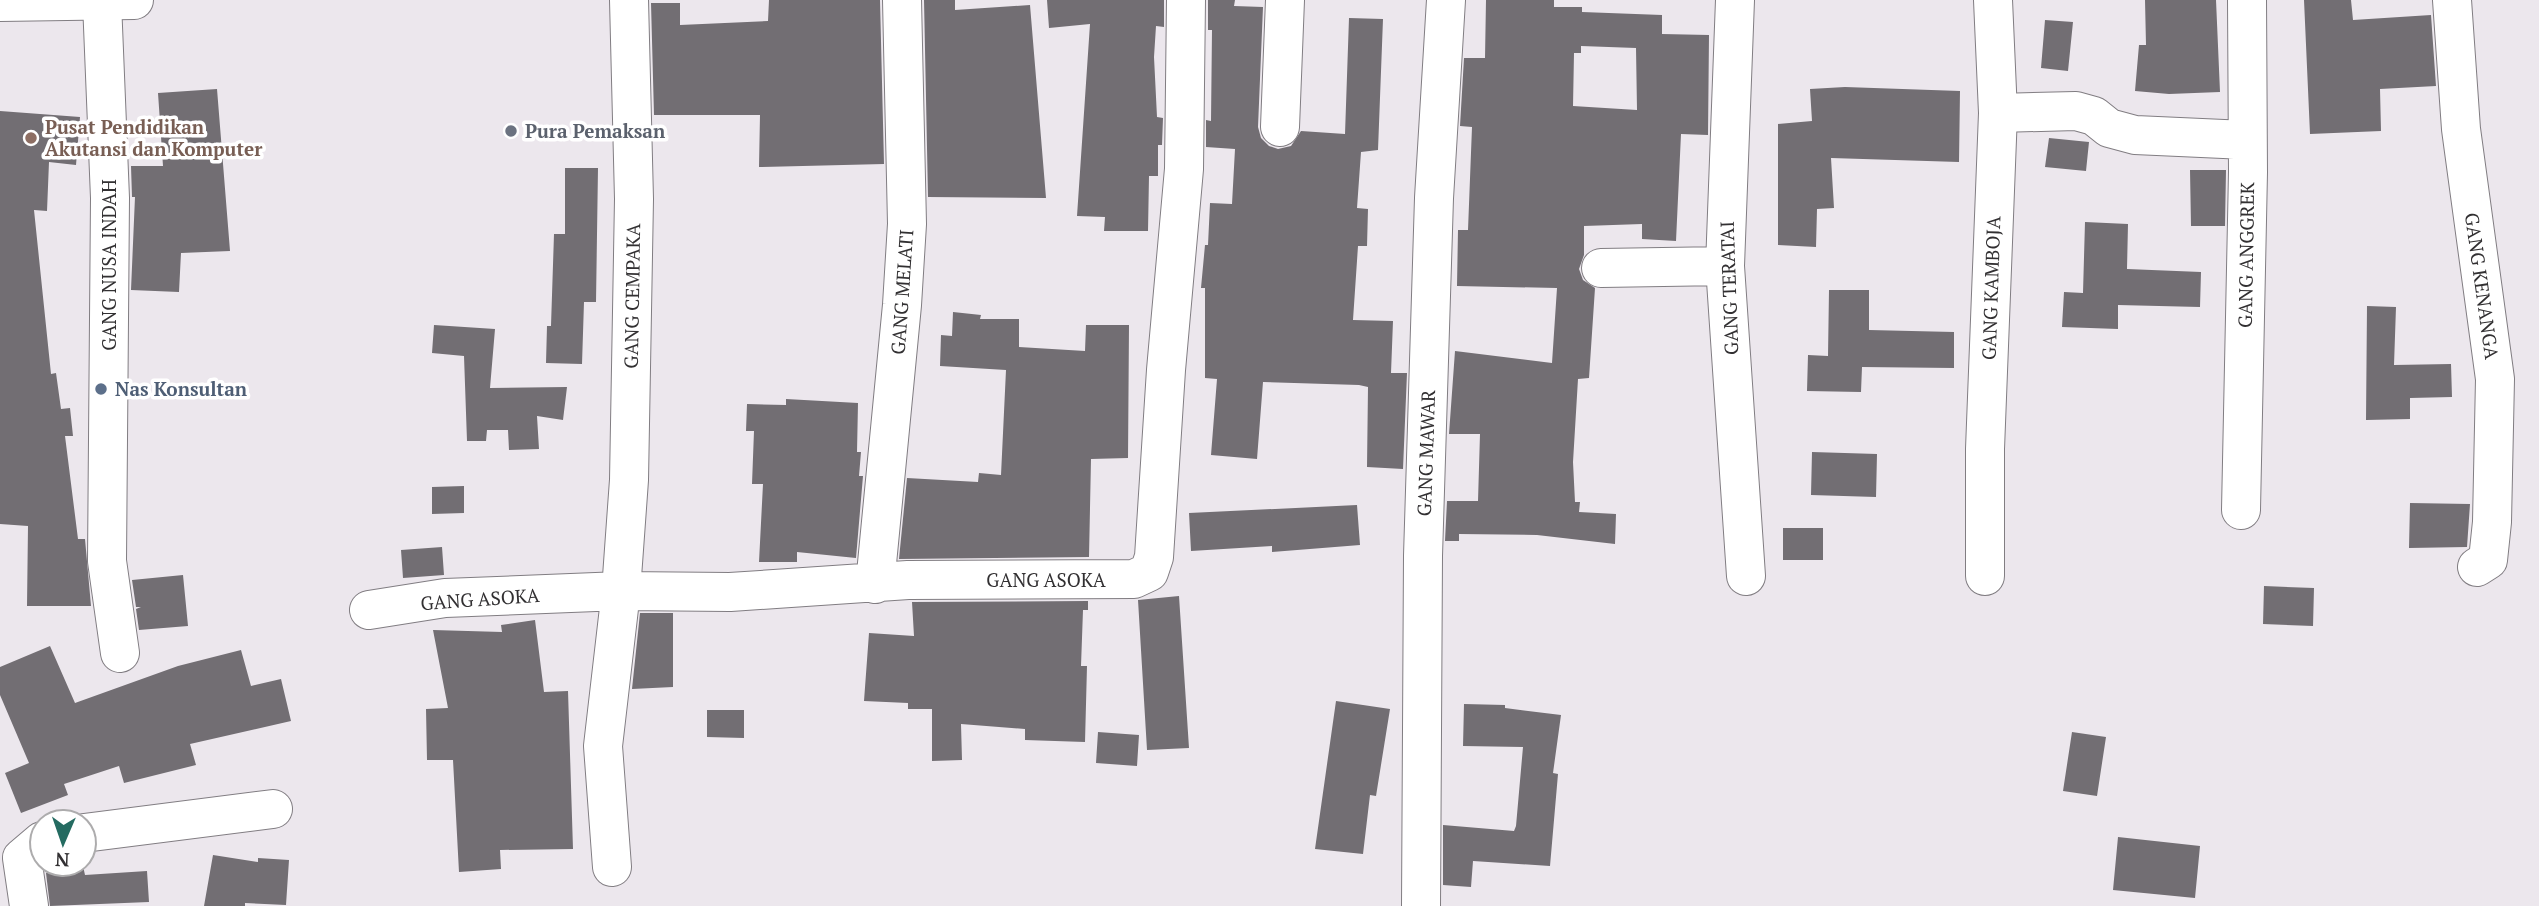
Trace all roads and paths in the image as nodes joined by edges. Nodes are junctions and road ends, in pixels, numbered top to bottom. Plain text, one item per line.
1 (629, 0) edge
2 (902, 0) edge
3 (1185, 0) edge
4 (1285, 0) edge
5 (1446, 0) edge
6 (1735, 0) edge
7 (1993, 0) edge
8 (2247, 0) edge
9 (2452, 0) edge
10 (118, 1) edge
11 (0, 2) edge
12 (1998, 113) junction
13 (1280, 127) dead end
14 (2246, 140) junction
15 (1725, 266) junction
16 (1601, 268) dead end
17 (2241, 510) dead end
18 (2477, 567) dead end
19 (1746, 576) dead end
20 (1985, 576) dead end
21 (875, 584) junction
22 (621, 591) junction
23 (369, 610) dead end
24 (120, 653) dead end
25 (273, 809) dead end
26 (98, 831) edge
27 (612, 867) dead end
28 (31, 878) edge
29 (29, 906) edge
30 (1421, 906) edge

1 - 22 street, GANG CEMPAKA
2 - 21 street, GANG MELATI
3 - 21 street, GANG ASOKA
4 - 13 street
5 - 30 street, GANG MAWAR
6 - 15 street, GANG TERATAI
7 - 12 street, GANG KAMBOJA
8 - 14 street, GANG ANGGREK
9 - 18 street, GANG KENANGA
10 - 11 street
10 - 24 street, GANG NUSA INDAH
12 - 14 street
12 - 20 street, GANG KAMBOJA
14 - 17 street, GANG ANGGREK
15 - 16 street
15 - 19 street, GANG TERATAI
21 - 22 street, GANG ASOKA
22 - 23 street, GANG ASOKA
22 - 27 street, GANG CEMPAKA
25 - 26 street
28 - 29 street

